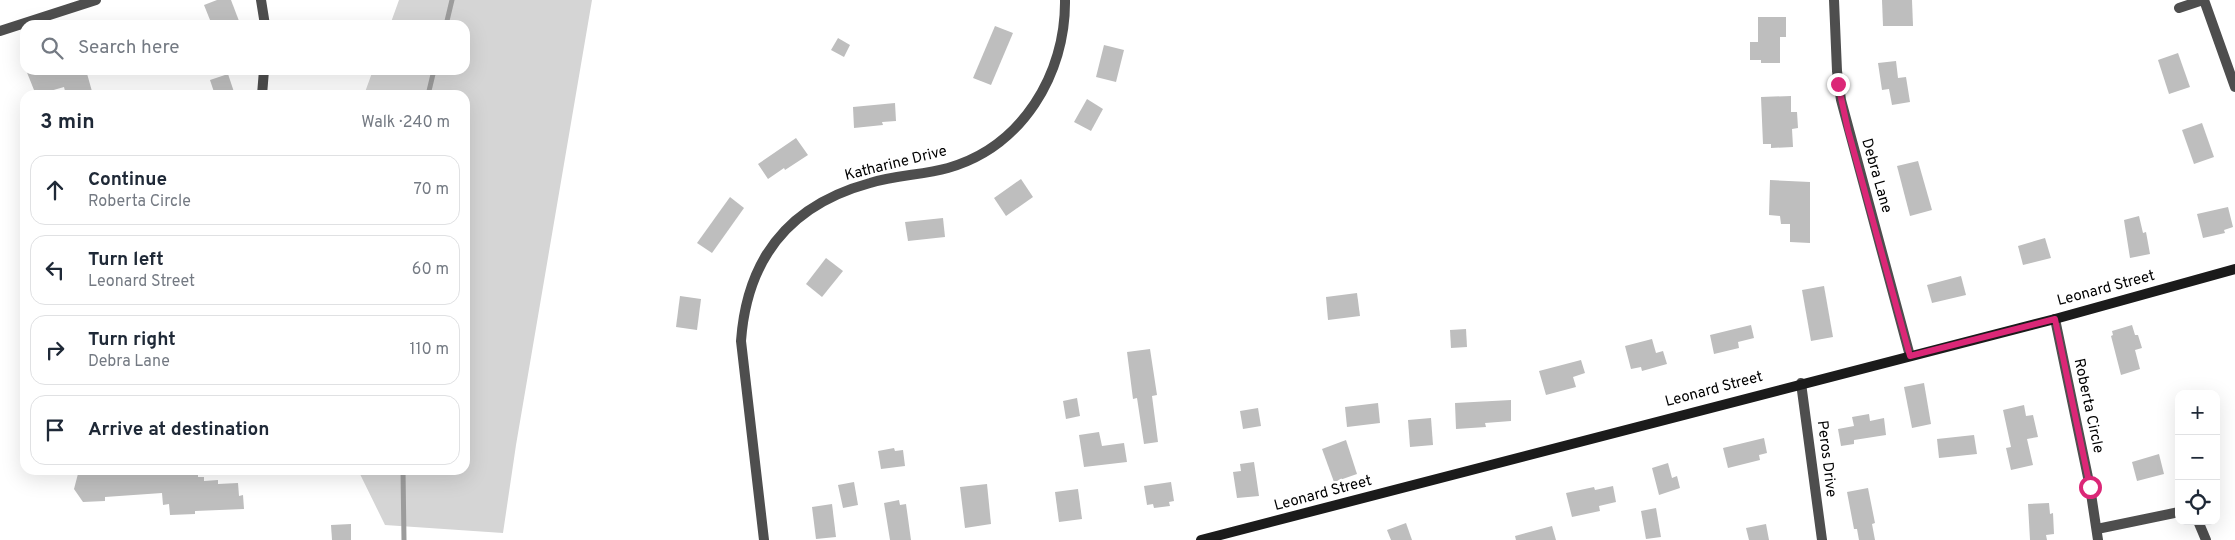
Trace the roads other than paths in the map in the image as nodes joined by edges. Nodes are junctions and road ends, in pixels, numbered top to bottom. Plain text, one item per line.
1 (96, 0) edge
2 (261, 0) edge
3 (1066, 0) edge
4 (1834, 0) edge
5 (2204, 0) edge
6 (2179, 8) dead end
7 (34, 20) edge
8 (264, 20) edge
9 (20, 25) edge
10 (0, 31) edge
11 (264, 75) edge
12 (2235, 87) edge
13 (262, 90) edge
14 (2235, 269) edge
15 (2055, 319) junction
16 (1910, 356) junction
17 (1801, 383) junction
18 (2175, 513) edge
19 (2200, 525) edge
20 (2097, 529) junction
21 (764, 540) edge
22 (1201, 540) edge
23 (1822, 540) edge
24 (2098, 540) edge
25 (2206, 540) edge

1 - 7 street
2 - 8 street
3 - 21 street, Katharine Drive
4 - 16 street, Debra Lane
5 - 6 street
5 - 12 street
9 - 10 street
11 - 13 street
14 - 15 street, Leonard Street
15 - 16 street, Leonard Street
15 - 20 street, Roberta Circle
16 - 17 street, Leonard Street
17 - 22 street, Leonard Street
17 - 23 street, Peros Drive
18 - 20 street
19 - 25 street
20 - 24 street, Roberta Circle

